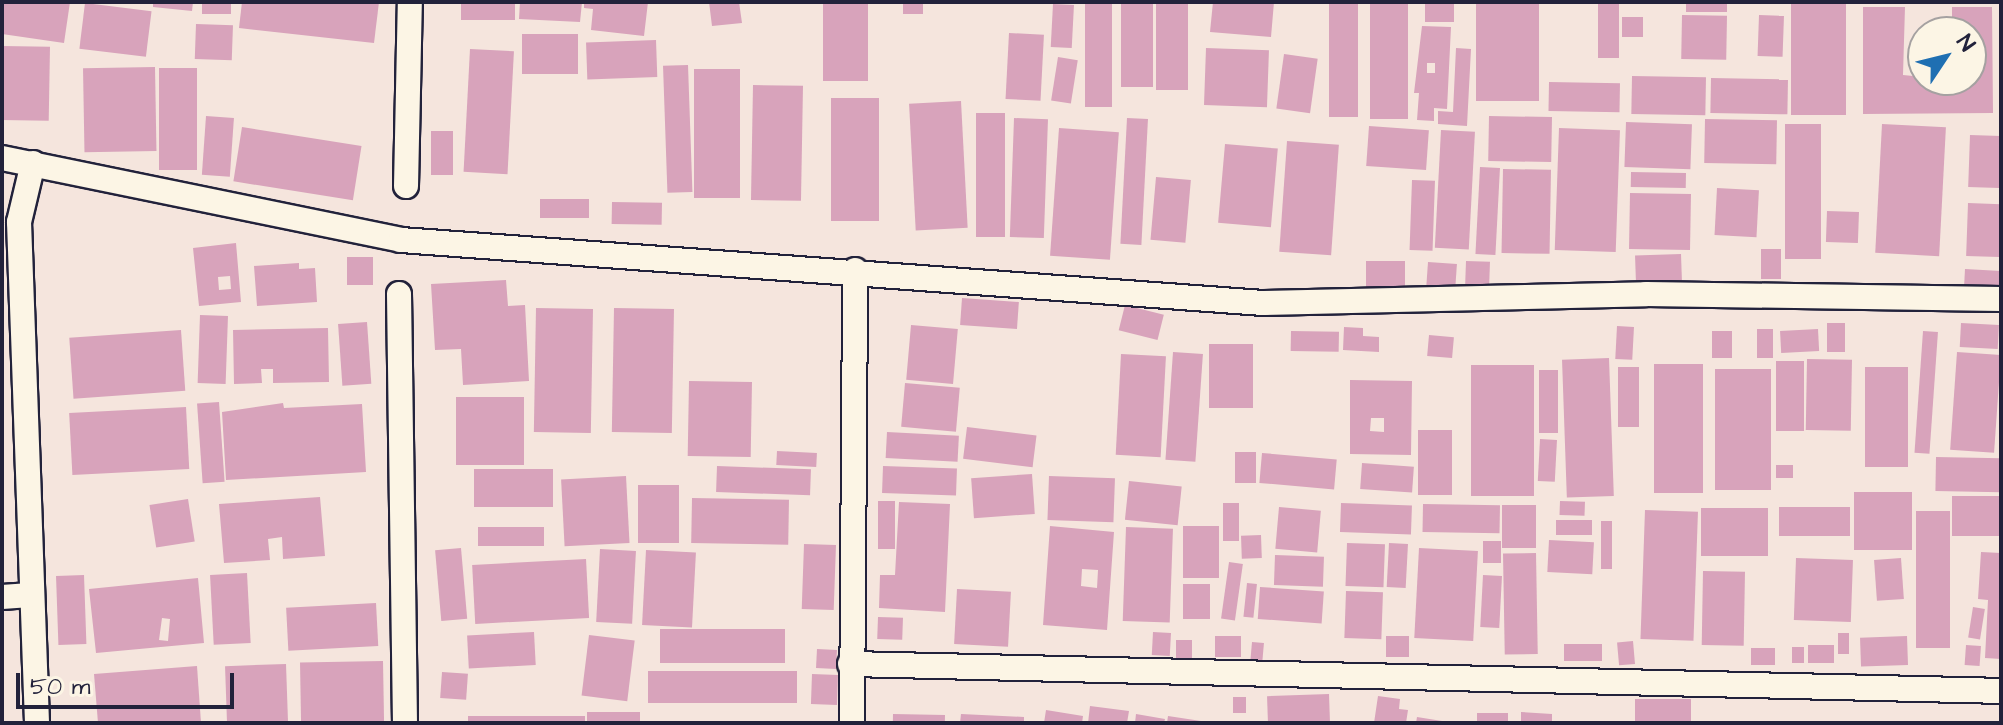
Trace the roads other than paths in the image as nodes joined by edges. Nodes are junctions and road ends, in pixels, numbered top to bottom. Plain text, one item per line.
1 (410, 2) edge
2 (2, 158) edge
3 (33, 163) junction
4 (406, 186) dead end
5 (855, 270) junction
6 (399, 294) dead end
7 (2001, 299) edge
8 (30, 595) junction
9 (2, 597) edge
10 (850, 664) junction
11 (2001, 691) edge
12 (37, 723) edge
13 (405, 723) edge
14 (852, 723) edge

1 - 4 street
2 - 3 street
3 - 5 street
3 - 8 street
5 - 7 street
5 - 10 street
6 - 13 street
8 - 9 street
8 - 12 street
10 - 11 street
10 - 14 street

